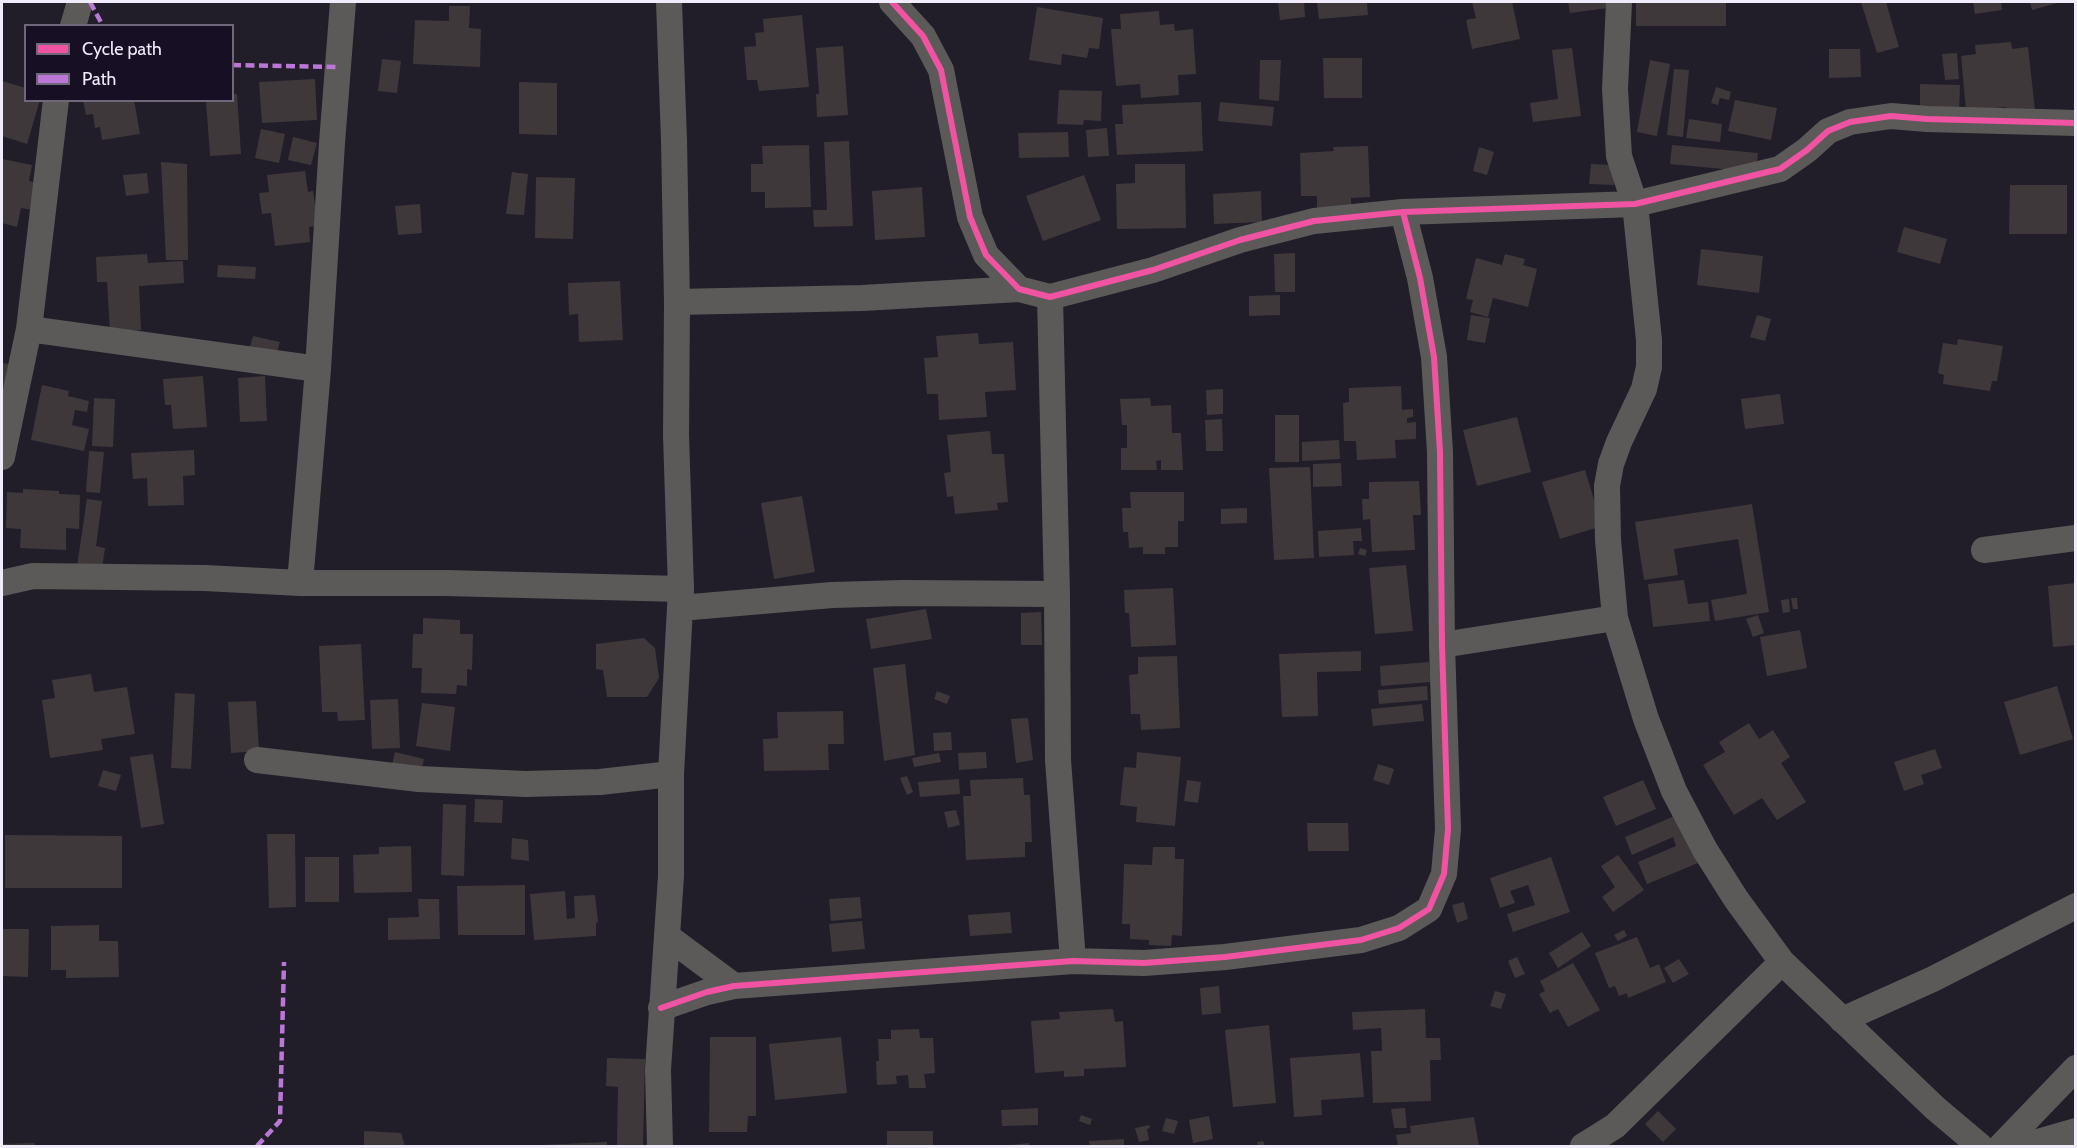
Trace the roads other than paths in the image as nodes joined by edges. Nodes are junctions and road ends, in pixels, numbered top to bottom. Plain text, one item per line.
1 (81, 2) edge
2 (343, 2) edge
3 (669, 2) edge
4 (892, 2) edge
5 (1619, 2) edge
6 (74, 24) edge
7 (56, 102) edge
8 (2076, 123) edge
9 (1635, 204) junction
10 (1403, 212) junction
11 (1019, 289) junction
12 (1050, 297) junction
13 (677, 302) junction
14 (29, 329) junction
15 (318, 369) junction
16 (2, 457) edge
17 (2076, 538) edge
18 (1984, 550) dead end
19 (2, 583) edge
20 (300, 583) junction
21 (1057, 594) junction
22 (681, 599) junction
23 (1615, 618) junction
24 (1442, 645) junction
25 (257, 760) dead end
26 (671, 774) junction
27 (2076, 906) edge
28 (668, 937) junction
29 (1073, 961) junction
30 (1782, 962) junction
31 (734, 986) junction
32 (661, 1008) junction
33 (1842, 1020) junction
34 (2076, 1068) edge
35 (2076, 1131) edge
36 (660, 1146) edge
37 (1583, 1146) edge
38 (1980, 1146) edge
39 (2001, 1146) edge
40 (2024, 1146) edge

1 - 6 street
2 - 15 street
3 - 13 street
4 - 11 street
5 - 9 street
7 - 14 street
8 - 9 street
9 - 10 street
9 - 23 street
10 - 12 street
10 - 24 street
11 - 12 street
11 - 13 street
12 - 21 street
13 - 22 street
14 - 15 street
14 - 16 street
15 - 20 street
17 - 18 street
19 - 20 street
20 - 22 street
21 - 22 street
21 - 29 street
22 - 26 street
23 - 24 street
23 - 30 street
24 - 29 street
25 - 26 street
26 - 28 street
27 - 33 street
28 - 31 street
28 - 32 street
29 - 31 street
30 - 33 street
30 - 37 street
31 - 32 street
32 - 36 street
33 - 38 street
34 - 39 street
35 - 40 street

